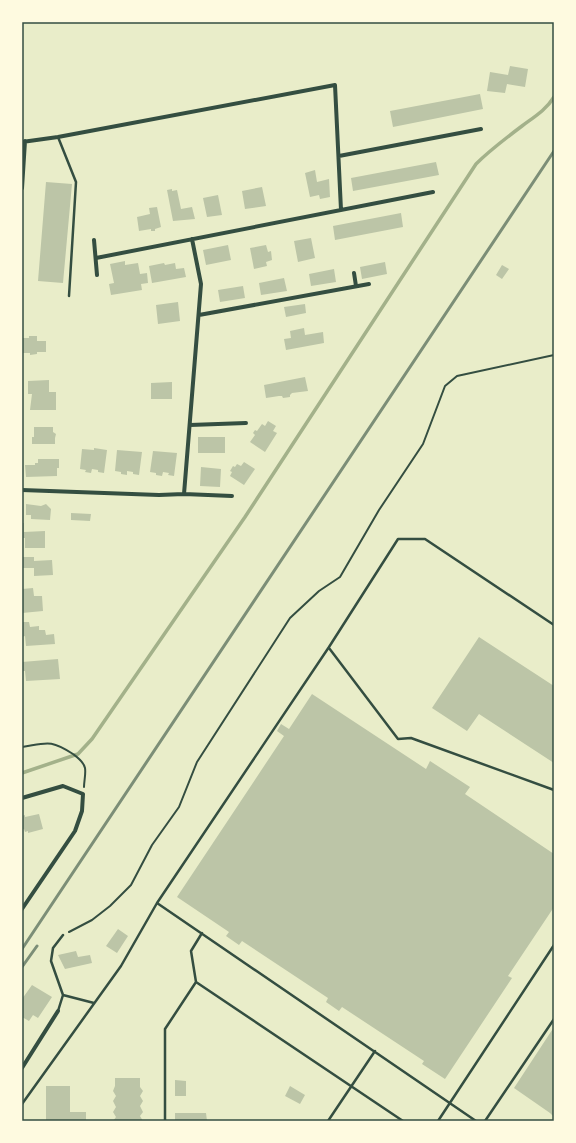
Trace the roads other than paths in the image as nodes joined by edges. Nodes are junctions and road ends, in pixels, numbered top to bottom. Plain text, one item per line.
1 (481, 130) dead end
2 (58, 137) junction
3 (23, 142) edge
4 (339, 156) junction
5 (22, 188) edge
6 (433, 192) dead end
7 (341, 210) junction
8 (192, 239) junction
9 (94, 240) dead end
10 (96, 258) junction
11 (354, 273) dead end
12 (97, 275) dead end
13 (369, 284) dead end
14 (356, 286) junction
15 (69, 296) dead end
16 (199, 315) junction
17 (246, 423) dead end
18 (190, 425) junction
19 (22, 490) edge
20 (184, 494) junction
21 (232, 496) dead end
22 (554, 625) edge
23 (329, 647) junction
24 (554, 790) edge
25 (22, 798) edge
26 (157, 903) junction
27 (22, 909) edge
28 (202, 933) junction
29 (63, 935) road end
30 (554, 945) edge
31 (196, 982) junction
32 (63, 995) junction
33 (94, 1003) junction
34 (58, 1011) joint
35 (554, 1019) edge
36 (375, 1051) junction
37 (22, 1068) edge
38 (351, 1086) junction
39 (450, 1103) junction
40 (22, 1104) edge
41 (165, 1121) edge
42 (328, 1121) edge
43 (404, 1121) edge
44 (438, 1121) edge
45 (476, 1121) edge
46 (486, 1121) edge

1 - 4 street
2 - 3 street
2 - 4 street
2 - 15 lane
3 - 5 street
4 - 7 street
6 - 7 street
7 - 8 street
8 - 10 street
8 - 16 street
9 - 10 street
10 - 12 street
11 - 14 street
13 - 14 street
14 - 16 street
16 - 18 street
17 - 18 street
18 - 20 street
19 - 20 street
20 - 21 street
22 - 23 lane
23 - 24 lane
23 - 26 lane
25 - 27 street
26 - 28 lane
26 - 33 lane
28 - 31 lane
28 - 36 lane
29 - 32 lane
30 - 39 lane
31 - 38 lane
31 - 41 lane
32 - 33 lane
32 - 34 lane
33 - 40 lane
34 - 37 street
35 - 46 lane
36 - 38 lane
36 - 39 lane
38 - 42 lane
38 - 43 lane
39 - 44 lane
39 - 45 lane

